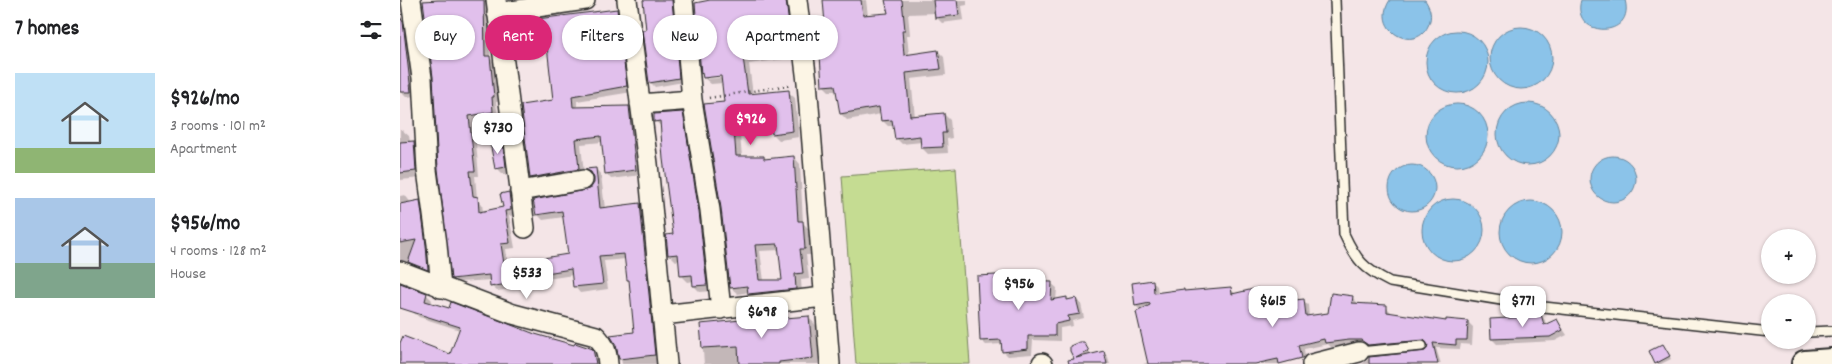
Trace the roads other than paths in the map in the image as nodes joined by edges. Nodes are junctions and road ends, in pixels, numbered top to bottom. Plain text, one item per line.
1 (403, 0) edge
2 (411, 0) edge
3 (585, 0) edge
4 (627, 0) edge
5 (683, 0) edge
6 (797, 0) edge
7 (1335, 0) edge
8 (400, 2) edge
9 (496, 6) edge
10 (692, 100) junction
11 (640, 104) junction
12 (583, 180) dead end
13 (520, 190) junction
14 (524, 228) dead end
15 (400, 271) edge
16 (441, 288) junction
17 (824, 297) junction
18 (722, 309) junction
19 (662, 316) junction
20 (1761, 331) edge
21 (1832, 331) edge
22 (1816, 332) edge
23 (1422, 346) dead end
24 (1359, 352) joint
25 (1832, 362) edge
26 (608, 364) edge
27 (667, 364) edge
28 (830, 364) edge
29 (1312, 364) edge
30 (1804, 364) edge

1 - 8 street
2 - 16 street
3 - 9 street
4 - 11 street
5 - 10 street
6 - 17 street
7 - 20 lane
9 - 13 street
10 - 11 street
10 - 18 street
11 - 19 street
12 - 13 street
13 - 14 street
15 - 16 street
16 - 26 street
17 - 18 street
17 - 28 street
18 - 19 street
19 - 27 street
21 - 22 lane
23 - 24 lane
24 - 29 street
25 - 30 street

